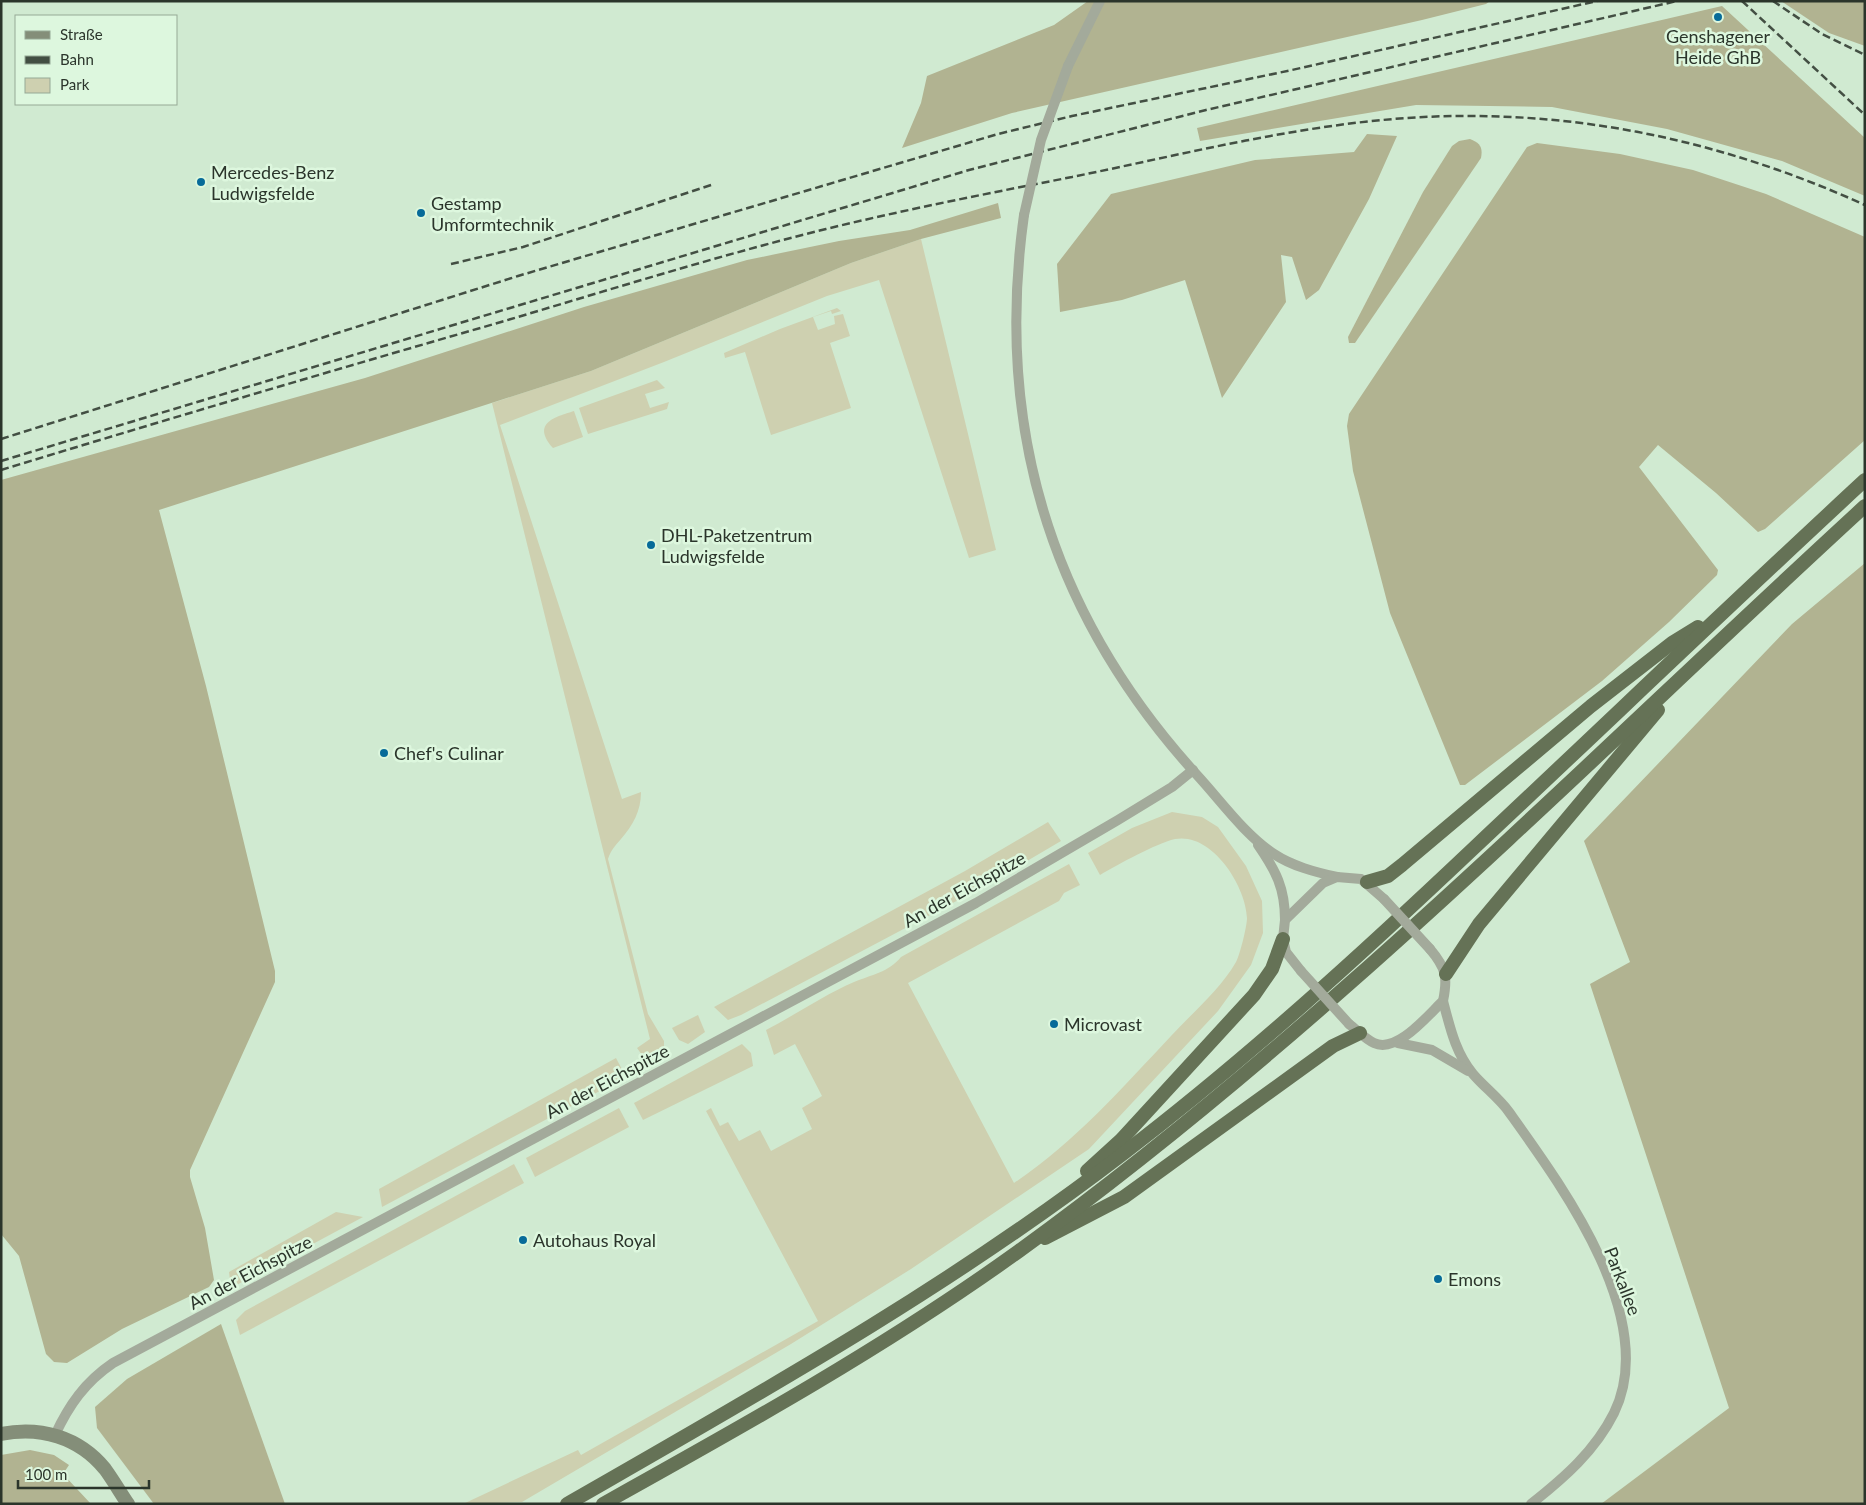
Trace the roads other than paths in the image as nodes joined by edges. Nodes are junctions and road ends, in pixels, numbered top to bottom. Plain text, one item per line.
1 (1100, 1) edge
2 (1865, 480) edge
3 (1865, 506) edge
4 (1718, 615) junction
5 (1708, 652) junction
6 (1193, 770) junction
7 (1252, 836) junction
8 (1337, 877) junction
9 (1367, 882) junction
10 (1285, 920) junction
11 (1283, 938) junction
12 (1446, 974) junction
13 (1443, 1001) junction
14 (1360, 1033) junction
15 (1398, 1043) junction
16 (1473, 1073) junction
17 (1031, 1219) junction
18 (1020, 1250) junction
19 (1, 1434) edge
20 (55, 1435) junction
21 (126, 1501) edge
22 (565, 1504) edge
23 (605, 1504) edge
24 (1531, 1504) edge

1 - 6 street, bridge
2 - 4 highway
3 - 5 highway
4 - 9 highway
4 - 17 highway
5 - 12 highway
5 - 18 highway
6 - 7 street
6 - 20 street, An der Eichspitze
7 - 8 street
7 - 10 street
8 - 9 street
8 - 10 street
9 - 12 street, bridge
10 - 11 street
11 - 14 street, bridge
11 - 17 highway
12 - 13 street
13 - 15 street
13 - 16 street
14 - 15 street
14 - 18 highway
15 - 16 street
16 - 24 street, Parkallee
17 - 22 highway
18 - 23 highway
19 - 20 main road
20 - 21 main road

